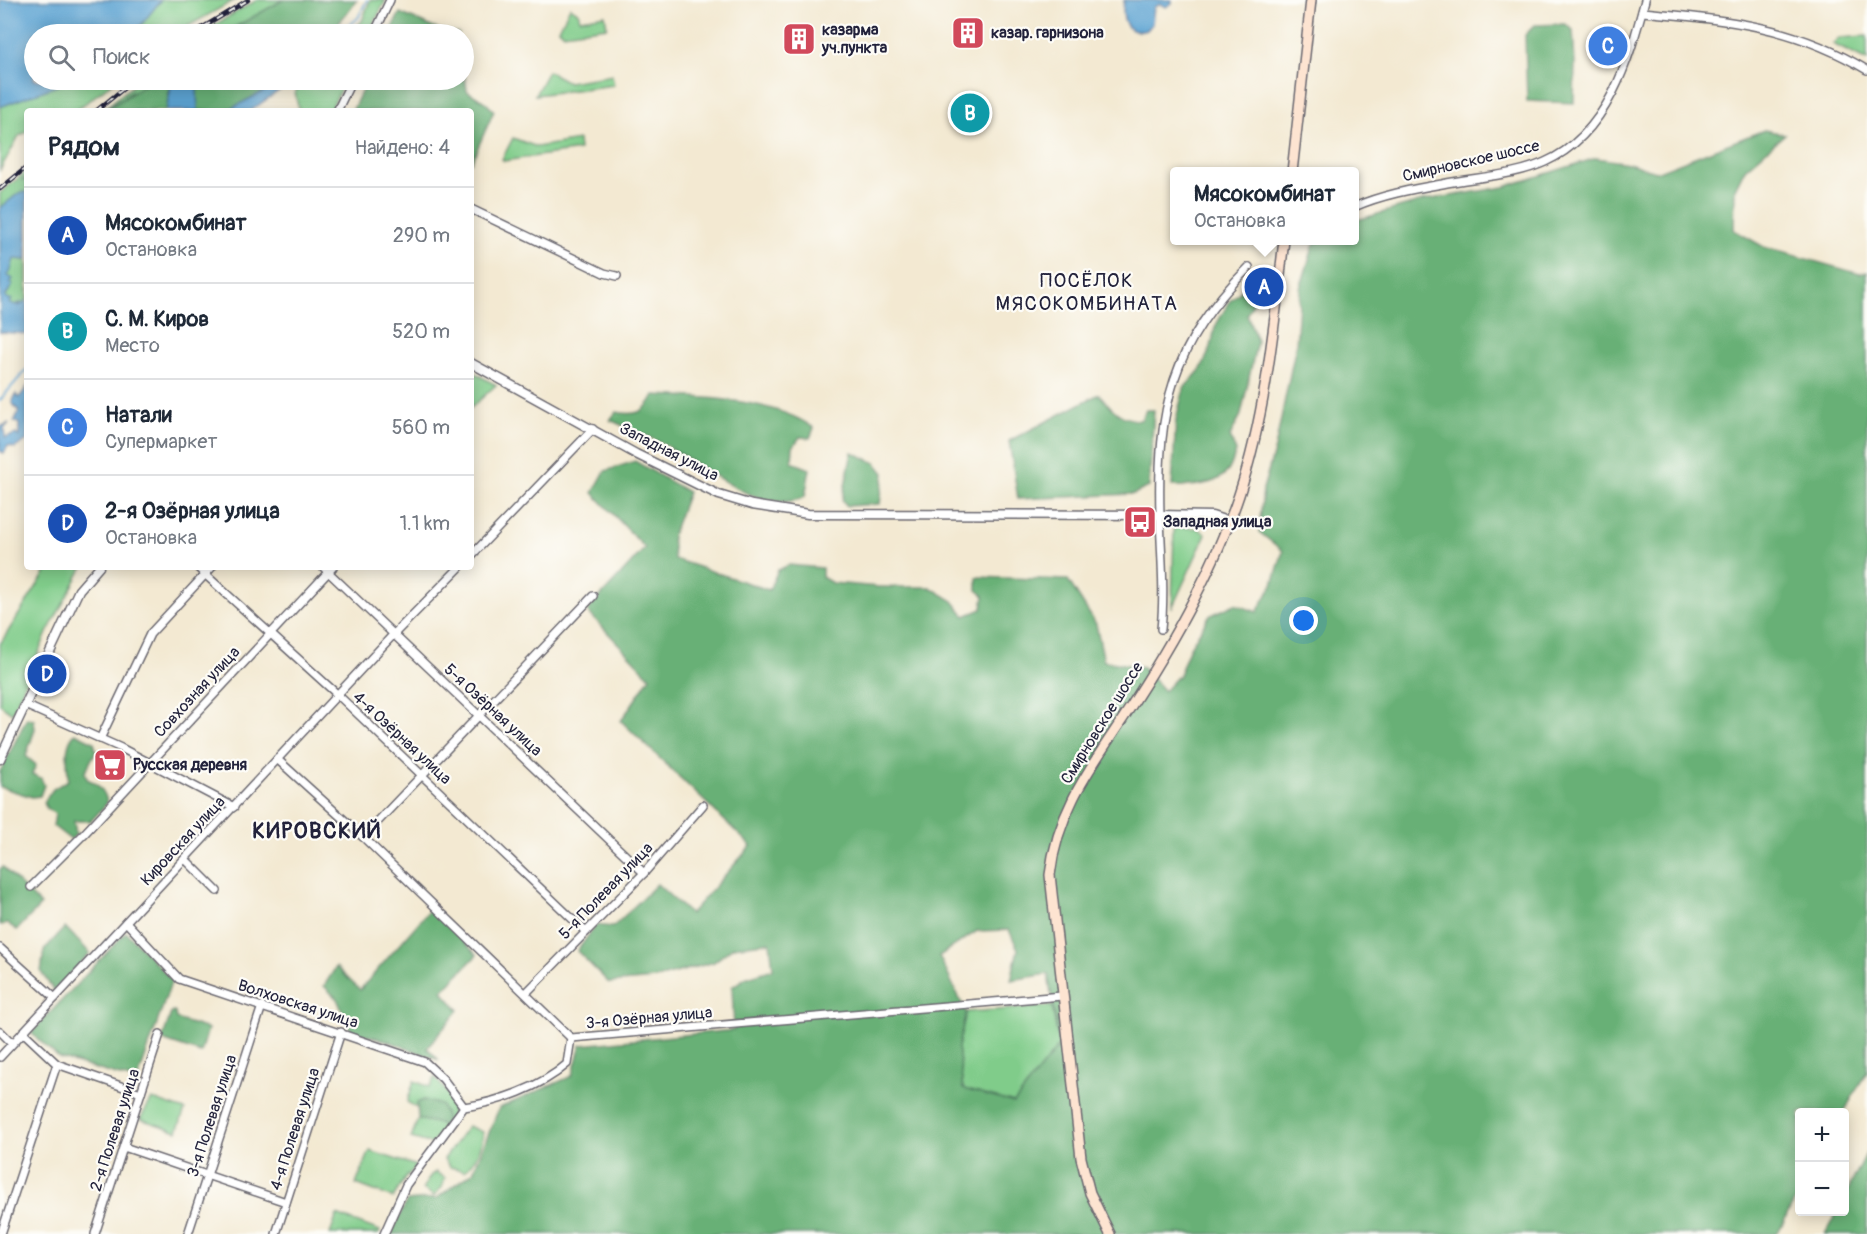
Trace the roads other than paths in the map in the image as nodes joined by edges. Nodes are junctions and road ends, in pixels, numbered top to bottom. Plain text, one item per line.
1 (390, 0) edge
2 (1311, 0) edge
3 (1645, 0) edge
4 (1642, 12) junction
5 (379, 24) edge
6 (1867, 70) edge
7 (347, 90) edge
8 (338, 108) edge
9 (1292, 167) edge
10 (1359, 205) edge
11 (474, 210) edge
12 (1283, 245) edge
13 (1249, 267) dead end
14 (617, 276) dead end
15 (474, 365) edge
16 (593, 429) junction
17 (1160, 515) junction
18 (1230, 522) junction
19 (474, 553) edge
20 (96, 570) edge
21 (200, 570) edge
22 (209, 570) edge
23 (327, 570) edge
24 (329, 570) edge
25 (457, 570) edge
26 (205, 574) junction
27 (593, 596) dead end
28 (1161, 629) dead end
29 (271, 633) junction
30 (392, 636) junction
31 (338, 695) junction
32 (25, 705) junction
33 (481, 715) junction
34 (100, 739) junction
35 (0, 759) edge
36 (277, 759) junction
37 (149, 763) junction
38 (423, 775) junction
39 (703, 805) dead end
40 (234, 807) junction
41 (363, 837) junction
42 (185, 859) junction
43 (644, 873) junction
44 (31, 887) dead end
45 (217, 891) dead end
46 (126, 922) junction
47 (586, 932) junction
48 (0, 948) edge
49 (526, 993) junction
50 (1062, 996) junction
51 (55, 998) junction
52 (262, 1006) junction
53 (0, 1031) edge
54 (23, 1032) junction
55 (341, 1032) junction
56 (160, 1034) dead end
57 (571, 1038) junction
58 (12, 1043) junction
59 (0, 1057) edge
60 (57, 1064) junction
61 (141, 1093) junction
62 (464, 1107) junction
63 (124, 1147) junction
64 (207, 1175) junction
65 (286, 1202) junction
66 (1, 1234) edge
67 (95, 1234) edge
68 (188, 1234) edge
69 (276, 1234) edge
70 (384, 1234) edge
71 (1110, 1234) edge

1 - 5 street
2 - 9 main road
3 - 4 street, Смирновское шоссе
4 - 6 street
4 - 10 street, Смирновское шоссе
7 - 8 street
11 - 14 street
12 - 18 main road, Смирновское шоссе
13 - 17 street
15 - 16 street, Западная улица
16 - 17 street, Западная улица
16 - 19 street
17 - 18 street, Западная улица
17 - 28 street
18 - 50 main road, Смирновское шоссе
20 - 32 street
21 - 26 street, 4-я Озёрная улица
22 - 26 street
23 - 29 street, Совхозная улица
24 - 30 street, 5-я Озёрная улица
25 - 30 street, Кировская улица
26 - 29 street, 4-я Озёрная улица
26 - 34 street
27 - 33 street
29 - 31 street, 4-я Озёрная улица
29 - 37 street, Совхозная улица
30 - 31 street, Кировская улица
30 - 33 street, 5-я Озёрная улица
31 - 36 street, Кировская улица
31 - 38 street, 4-я Озёрная улица
32 - 34 street
32 - 35 street
33 - 38 street
33 - 43 street, 5-я Озёрная улица
34 - 37 street
36 - 40 street, Кировская улица
36 - 41 street, 3-я Озёрная улица
37 - 40 street
37 - 44 street, Совхозная улица
38 - 41 street
38 - 47 street, 4-я Озёрная улица
39 - 43 street, 5-я Полевая улица
40 - 42 street, Кировская улица
41 - 49 street, 3-я Озёрная улица
42 - 45 street
42 - 46 street, Кировская улица
43 - 47 street, 5-я Полевая улица
46 - 51 street, Кировская улица
46 - 52 street, Волховская улица
47 - 49 street, 5-я Полевая улица
48 - 51 street
49 - 57 street, 3-я Озёрная улица
50 - 57 street, 3-я Озёрная улица
50 - 71 main road, Смирновское шоссе
51 - 54 street, Кировская улица
52 - 55 street, Волховская улица
52 - 64 street, 3-я Полевая улица
53 - 58 street
54 - 58 street, Кировская улица
54 - 60 street
55 - 62 street, Волховская улица
55 - 65 street, 4-я Полевая улица
56 - 61 street, 2-я Полевая улица
57 - 62 street
58 - 59 street, Кировская улица
60 - 61 street
60 - 66 street
61 - 63 street, 2-я Полевая улица
62 - 70 street
63 - 64 street
63 - 67 street, 2-я Полевая улица
64 - 65 street
64 - 68 street, 3-я Полевая улица
65 - 69 street, 4-я Полевая улица

